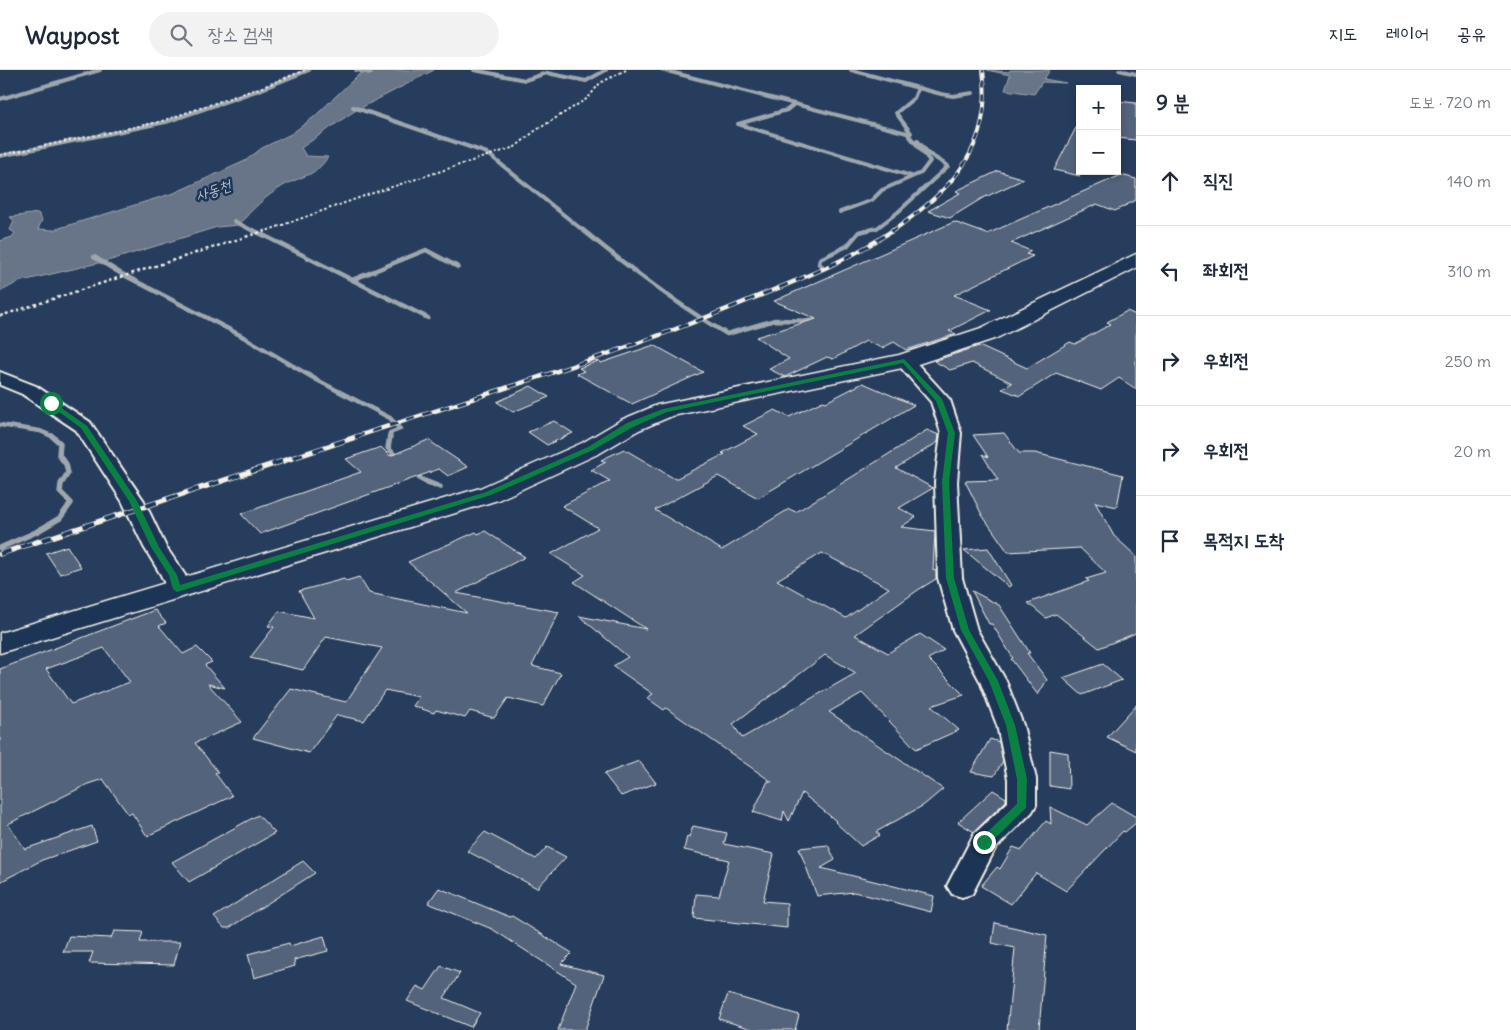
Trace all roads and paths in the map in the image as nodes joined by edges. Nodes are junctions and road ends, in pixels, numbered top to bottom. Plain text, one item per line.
1 (305, 70) edge
2 (626, 70) edge
3 (0, 155) edge
4 (1136, 260) edge
5 (0, 316) edge
6 (904, 361) junction
7 (0, 378) edge
8 (177, 589) junction
9 (0, 643) edge
10 (962, 886) dead end

1 - 3 path
2 - 5 path
4 - 6 main road
6 - 8 main road
6 - 10 street
7 - 8 street
8 - 9 main road

